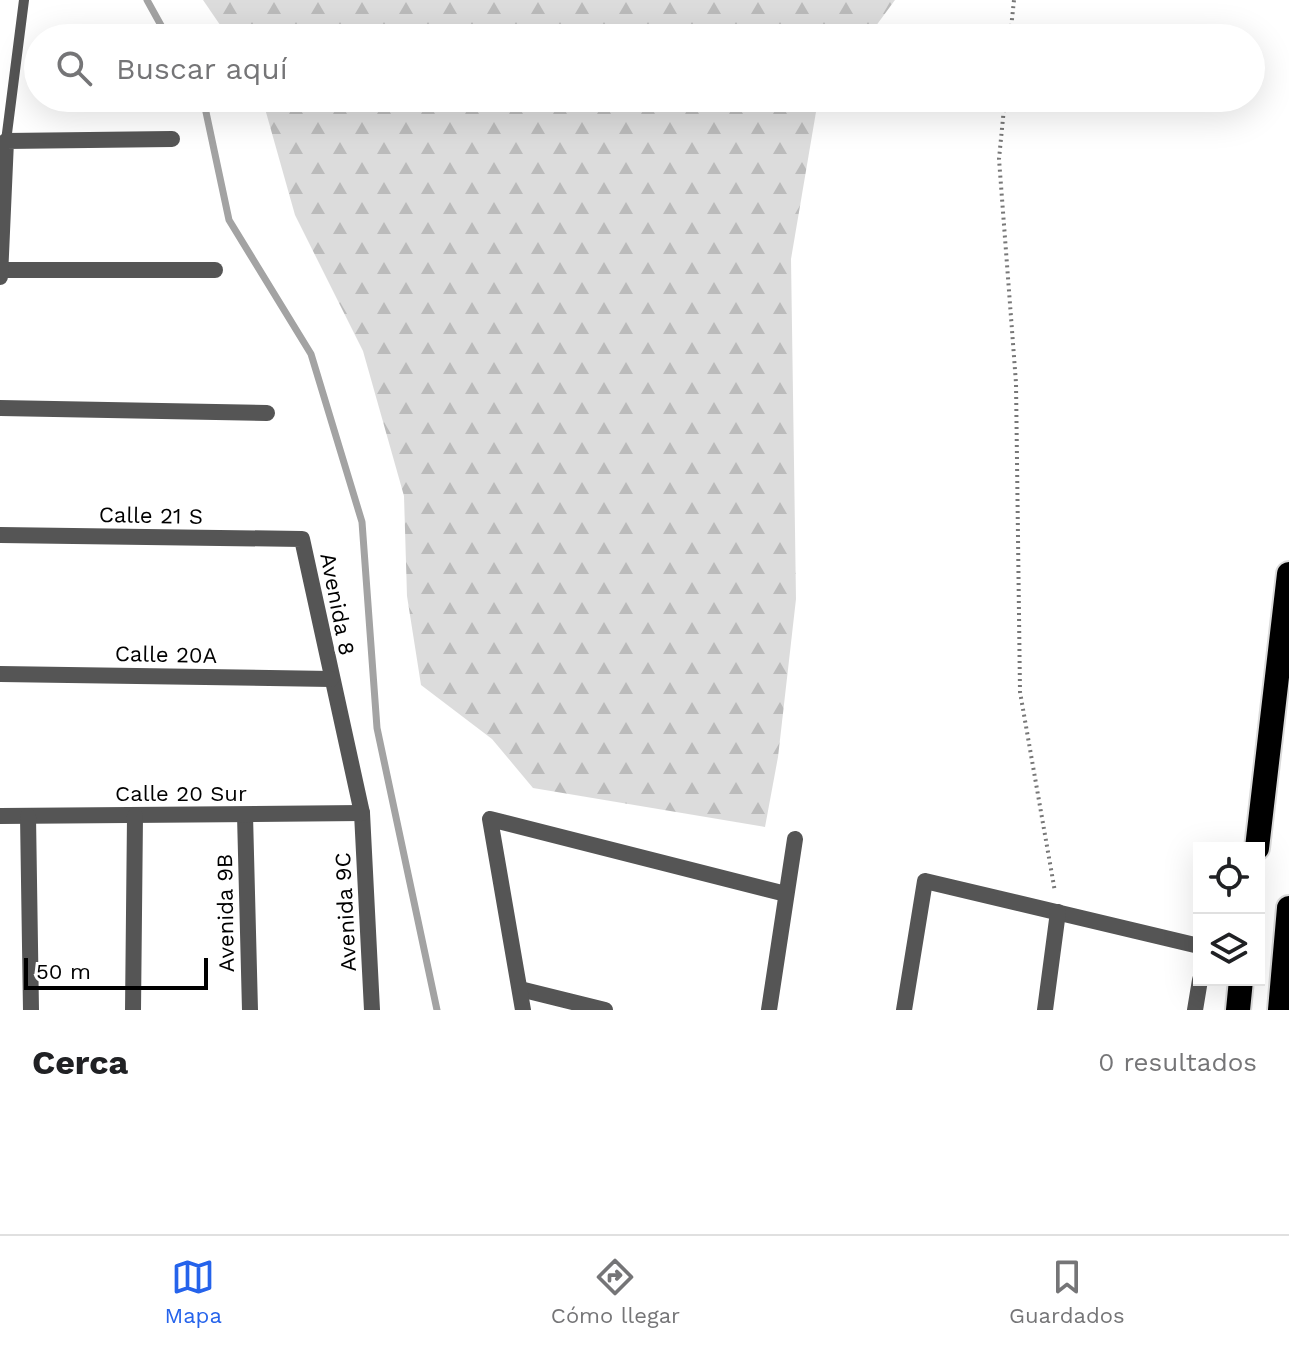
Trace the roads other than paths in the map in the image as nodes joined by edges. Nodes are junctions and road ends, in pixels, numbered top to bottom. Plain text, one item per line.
1 (24, 0) edge
2 (172, 139) dead end
3 (6, 141) junction
4 (3, 159) edge
5 (0, 270) edge
6 (215, 270) dead end
7 (0, 277) edge
8 (0, 408) edge
9 (267, 413) dead end
10 (0, 535) edge
11 (302, 539) joint
12 (1289, 574) edge
13 (0, 674) edge
14 (331, 679) junction
15 (362, 813) junction
16 (245, 815) junction
17 (0, 816) edge
18 (28, 816) junction
19 (135, 816) junction
20 (795, 839) dead end
21 (1258, 842) edge
22 (786, 894) junction
23 (1289, 908) edge
24 (1058, 912) junction
25 (1193, 945) edge
26 (1286, 964) edge
27 (1199, 986) edge
28 (1240, 986) edge
29 (520, 989) junction
30 (31, 1010) edge
31 (133, 1010) edge
32 (250, 1010) edge
33 (358, 1010) edge
34 (372, 1010) edge
35 (523, 1010) edge
36 (605, 1010) edge
37 (769, 1010) edge
38 (904, 1010) edge
39 (1045, 1010) edge
40 (1195, 1010) edge
41 (1238, 1010) edge
42 (1280, 1010) edge

1 - 3 lane
2 - 3 street
3 - 4 street
4 - 5 street
5 - 6 street
5 - 7 street
8 - 9 street
10 - 11 street, Calle 21 S
11 - 14 street, Avenida 8
12 - 21 highway
13 - 14 street, Calle 20A
14 - 15 street, Avenida 8
15 - 16 street, Calle 20 Sur
15 - 34 street, Avenida 9C
16 - 19 street, Calle 20 Sur
16 - 32 street, Avenida 9B
17 - 18 street, Calle 20 Sur
18 - 19 street, Calle 20 Sur
18 - 30 street
19 - 31 street
20 - 22 street
22 - 29 street
22 - 37 street
23 - 26 highway
24 - 25 street
24 - 38 street
24 - 39 street
26 - 42 highway
27 - 40 street
28 - 41 highway
29 - 35 street
29 - 36 street
33 - 34 street

